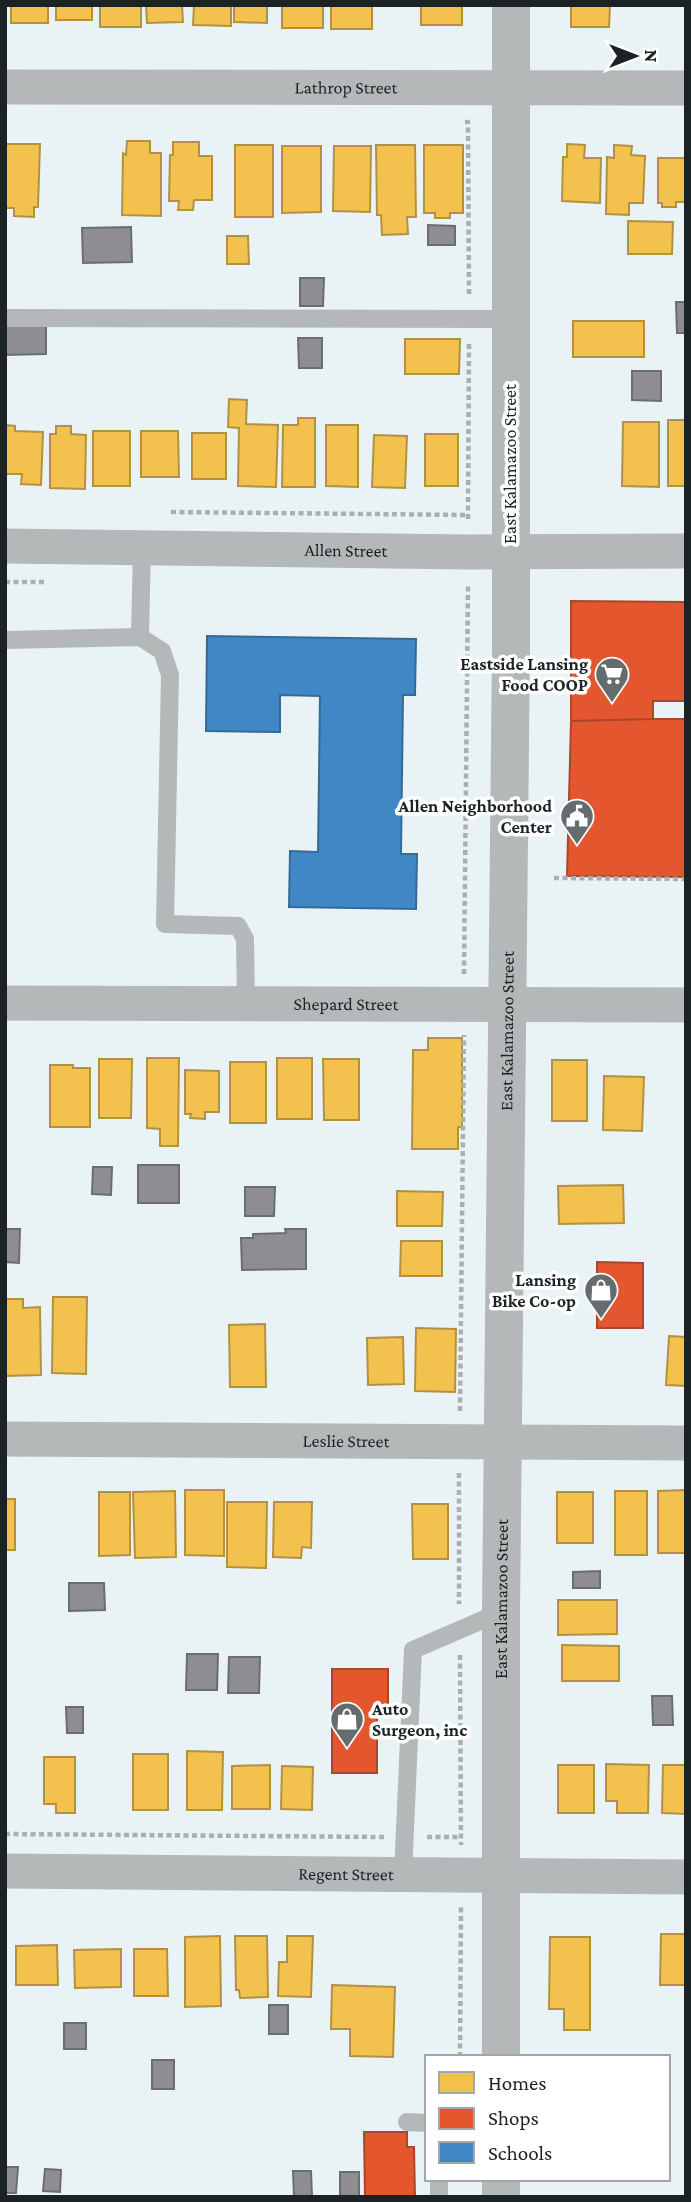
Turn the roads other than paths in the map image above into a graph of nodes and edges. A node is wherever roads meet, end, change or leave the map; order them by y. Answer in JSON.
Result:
{"nodes":[{"id":1,"x":511,"y":5,"type":"edge"},
{"id":2,"x":5,"y":87,"type":"edge"},
{"id":3,"x":512,"y":87,"type":"junction"},
{"id":4,"x":686,"y":88,"type":"edge"},
{"id":5,"x":5,"y":318,"type":"edge"},
{"id":6,"x":510,"y":319,"type":"junction"},
{"id":7,"x":5,"y":547,"type":"edge"},
{"id":8,"x":142,"y":547,"type":"junction"},
{"id":9,"x":686,"y":551,"type":"edge"},
{"id":10,"x":510,"y":552,"type":"junction"},
{"id":11,"x":141,"y":637,"type":"junction"},
{"id":12,"x":5,"y":640,"type":"edge"},
{"id":13,"x":5,"y":1003,"type":"edge"},
{"id":14,"x":246,"y":1004,"type":"junction"},
{"id":15,"x":506,"y":1005,"type":"junction"},
{"id":16,"x":686,"y":1005,"type":"edge"},
{"id":17,"x":5,"y":1439,"type":"edge"},
{"id":18,"x":503,"y":1442,"type":"junction"},
{"id":19,"x":686,"y":1443,"type":"edge"},
{"id":20,"x":501,"y":1612,"type":"junction"},
{"id":21,"x":5,"y":1871,"type":"edge"},
{"id":22,"x":403,"y":1874,"type":"junction"},
{"id":23,"x":501,"y":1875,"type":"junction"},
{"id":24,"x":686,"y":1877,"type":"edge"},
{"id":25,"x":501,"y":2055,"type":"edge"},
{"id":26,"x":407,"y":2122,"type":"dead end"},
{"id":27,"x":425,"y":2123,"type":"edge"}],
"edges":[{"from":1,"to":3,"type":"street","name":"East Kalamazoo Street"},
{"from":2,"to":3,"type":"street","name":"Lathrop Street"},
{"from":3,"to":4,"type":"street","name":"Lathrop Street"},
{"from":3,"to":6,"type":"street","name":"East Kalamazoo Street"},
{"from":5,"to":6,"type":"lane"},
{"from":6,"to":10,"type":"street","name":"East Kalamazoo Street"},
{"from":7,"to":8,"type":"street","name":"Allen Street"},
{"from":8,"to":10,"type":"street","name":"Allen Street"},
{"from":8,"to":11,"type":"lane"},
{"from":9,"to":10,"type":"street","name":"Allen Street"},
{"from":10,"to":15,"type":"street","name":"East Kalamazoo Street"},
{"from":11,"to":12,"type":"lane"},
{"from":11,"to":14,"type":"lane"},
{"from":13,"to":14,"type":"street","name":"Shepard Street"},
{"from":14,"to":15,"type":"street","name":"Shepard Street"},
{"from":15,"to":16,"type":"street","name":"Shepard Street"},
{"from":15,"to":18,"type":"street","name":"East Kalamazoo Street"},
{"from":17,"to":18,"type":"street","name":"Leslie Street"},
{"from":18,"to":19,"type":"street","name":"Leslie Street"},
{"from":18,"to":20,"type":"street","name":"East Kalamazoo Street"},
{"from":20,"to":22,"type":"lane"},
{"from":20,"to":23,"type":"street","name":"East Kalamazoo Street"},
{"from":21,"to":22,"type":"street","name":"Regent Street"},
{"from":22,"to":23,"type":"street","name":"Regent Street"},
{"from":23,"to":24,"type":"street","name":"Regent Street"},
{"from":23,"to":25,"type":"street","name":"East Kalamazoo Street"},
{"from":26,"to":27,"type":"lane"}]}
